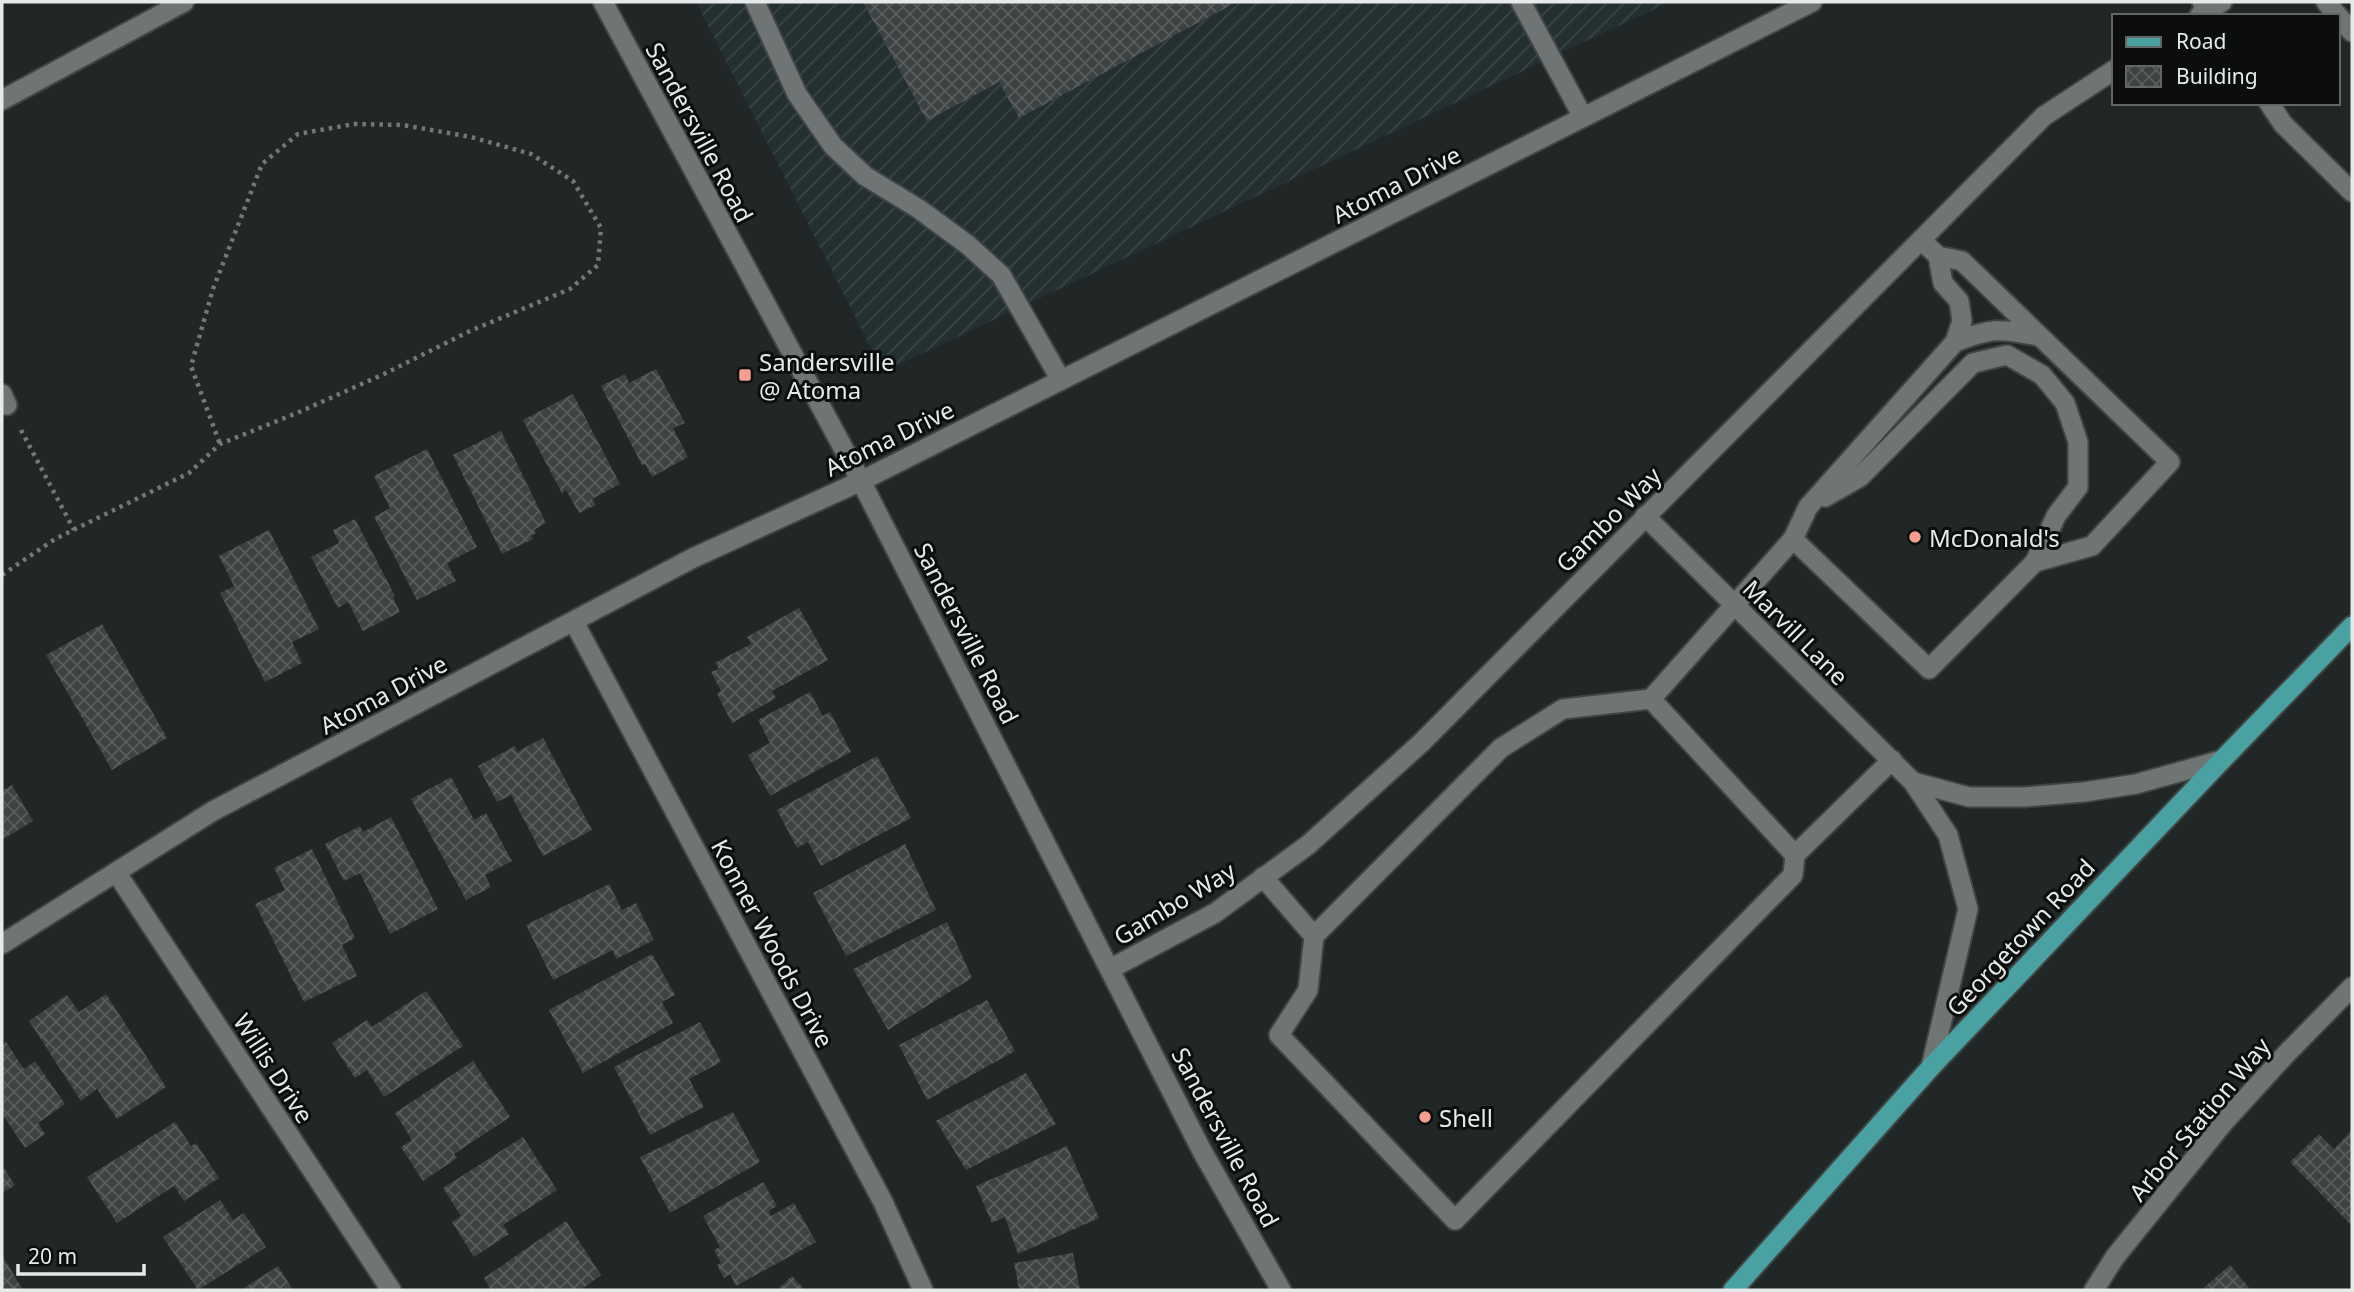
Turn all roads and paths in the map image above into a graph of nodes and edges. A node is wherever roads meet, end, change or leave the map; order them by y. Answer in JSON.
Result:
{"nodes":[{"id":1,"x":184,"y":2,"type":"edge"},
{"id":2,"x":603,"y":2,"type":"edge"},
{"id":3,"x":755,"y":2,"type":"edge"},
{"id":4,"x":1521,"y":2,"type":"edge"},
{"id":5,"x":1812,"y":2,"type":"edge"},
{"id":6,"x":1787,"y":7,"type":"edge"},
{"id":7,"x":2340,"y":18,"type":"edge"},
{"id":8,"x":2352,"y":32,"type":"edge"},
{"id":9,"x":2112,"y":71,"type":"edge"},
{"id":10,"x":2,"y":100,"type":"edge"},
{"id":11,"x":2270,"y":105,"type":"edge"},
{"id":12,"x":1583,"y":117,"type":"junction"},
{"id":13,"x":2352,"y":192,"type":"edge"},
{"id":14,"x":1921,"y":240,"type":"junction"},
{"id":15,"x":1938,"y":256,"type":"junction"},
{"id":16,"x":2039,"y":336,"type":"junction"},
{"id":17,"x":1955,"y":342,"type":"junction"},
{"id":18,"x":1061,"y":380,"type":"junction"},
{"id":19,"x":5,"y":399,"type":"edge"},
{"id":20,"x":220,"y":444,"type":"junction"},
{"id":21,"x":861,"y":481,"type":"junction"},
{"id":22,"x":1808,"y":507,"type":"junction"},
{"id":23,"x":1645,"y":516,"type":"junction"},
{"id":24,"x":74,"y":530,"type":"junction"},
{"id":25,"x":1793,"y":539,"type":"junction"},
{"id":26,"x":2035,"y":562,"type":"junction"},
{"id":27,"x":2,"y":575,"type":"edge"},
{"id":28,"x":1735,"y":606,"type":"junction"},
{"id":29,"x":574,"y":622,"type":"junction"},
{"id":30,"x":2352,"y":626,"type":"edge"},
{"id":31,"x":1651,"y":699,"type":"junction"},
{"id":32,"x":1892,"y":760,"type":"junction"},
{"id":33,"x":2222,"y":760,"type":"junction"},
{"id":34,"x":1913,"y":782,"type":"junction"},
{"id":35,"x":1795,"y":855,"type":"junction"},
{"id":36,"x":116,"y":872,"type":"junction"},
{"id":37,"x":1263,"y":877,"type":"junction"},
{"id":38,"x":1314,"y":936,"type":"junction"},
{"id":39,"x":2,"y":944,"type":"edge"},
{"id":40,"x":1110,"y":970,"type":"junction"},
{"id":41,"x":2352,"y":987,"type":"edge"},
{"id":42,"x":1931,"y":1067,"type":"junction"},
{"id":43,"x":391,"y":1290,"type":"edge"},
{"id":44,"x":923,"y":1290,"type":"edge"},
{"id":45,"x":1281,"y":1290,"type":"edge"},
{"id":46,"x":1733,"y":1290,"type":"edge"},
{"id":47,"x":2094,"y":1290,"type":"edge"}],
"edges":[{"from":1,"to":10,"type":"street"},
{"from":2,"to":21,"type":"street","name":"Sandersville Road"},
{"from":3,"to":18,"type":"street"},
{"from":4,"to":12,"type":"street"},
{"from":5,"to":6,"type":"street","name":"Atoma Drive"},
{"from":6,"to":12,"type":"street","name":"Atoma Drive"},
{"from":7,"to":8,"type":"street"},
{"from":9,"to":14,"type":"street","name":"Gambo Way"},
{"from":11,"to":13,"type":"street"},
{"from":12,"to":18,"type":"street","name":"Atoma Drive"},
{"from":14,"to":15,"type":"street"},
{"from":14,"to":23,"type":"street","name":"Gambo Way"},
{"from":15,"to":16,"type":"street"},
{"from":15,"to":17,"type":"street"},
{"from":16,"to":17,"type":"street"},
{"from":16,"to":26,"type":"street"},
{"from":17,"to":22,"type":"street"},
{"from":18,"to":21,"type":"street","name":"Atoma Drive"},
{"from":19,"to":24,"type":"path"},
{"from":20,"to":20,"type":"path"},
{"from":20,"to":24,"type":"path"},
{"from":21,"to":29,"type":"street","name":"Atoma Drive"},
{"from":21,"to":40,"type":"street","name":"Sandersville Road"},
{"from":22,"to":25,"type":"street"},
{"from":22,"to":26,"type":"street"},
{"from":23,"to":28,"type":"street","name":"Marvill Lane"},
{"from":23,"to":37,"type":"street","name":"Gambo Way"},
{"from":24,"to":27,"type":"path"},
{"from":25,"to":26,"type":"street"},
{"from":25,"to":28,"type":"street"},
{"from":28,"to":31,"type":"street"},
{"from":28,"to":32,"type":"street","name":"Marvill Lane"},
{"from":29,"to":36,"type":"street","name":"Atoma Drive"},
{"from":29,"to":44,"type":"street","name":"Konner Woods Drive"},
{"from":30,"to":33,"type":"main road","name":"Georgetown Road"},
{"from":31,"to":35,"type":"street"},
{"from":31,"to":38,"type":"street"},
{"from":32,"to":34,"type":"street","name":"Marvill Lane"},
{"from":32,"to":35,"type":"street"},
{"from":33,"to":34,"type":"street"},
{"from":33,"to":42,"type":"main road","name":"Georgetown Road"},
{"from":34,"to":42,"type":"street","name":"Marvill Lane"},
{"from":35,"to":38,"type":"street"},
{"from":36,"to":39,"type":"street","name":"Atoma Drive"},
{"from":36,"to":43,"type":"street","name":"Willis Drive"},
{"from":37,"to":38,"type":"street"},
{"from":37,"to":40,"type":"street","name":"Gambo Way"},
{"from":40,"to":45,"type":"street","name":"Sandersville Road"},
{"from":41,"to":47,"type":"street","name":"Arbor Station Way"},
{"from":42,"to":46,"type":"main road","name":"Georgetown Road"}]}
